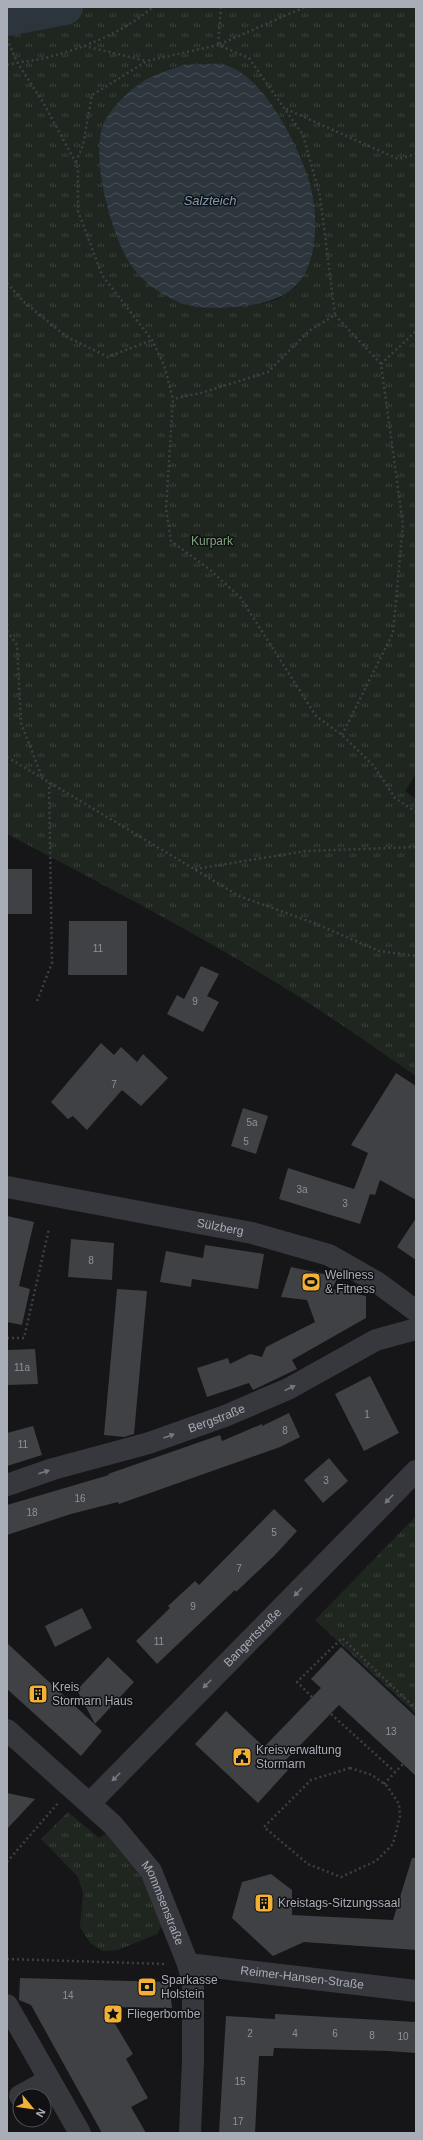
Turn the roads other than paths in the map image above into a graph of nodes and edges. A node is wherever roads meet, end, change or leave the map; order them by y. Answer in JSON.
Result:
{"nodes":[{"id":1,"x":7,"y":1187,"type":"edge"},
{"id":2,"x":416,"y":1311,"type":"edge"},
{"id":3,"x":416,"y":1329,"type":"edge"},
{"id":4,"x":416,"y":1471,"type":"edge"},
{"id":5,"x":7,"y":1485,"type":"edge"},
{"id":6,"x":7,"y":1730,"type":"edge"},
{"id":7,"x":90,"y":1803,"type":"junction"},
{"id":8,"x":188,"y":1964,"type":"junction"},
{"id":9,"x":416,"y":1991,"type":"edge"},
{"id":10,"x":7,"y":2005,"type":"edge"},
{"id":11,"x":49,"y":2080,"type":"junction"},
{"id":12,"x":34,"y":2088,"type":"edge"},
{"id":13,"x":80,"y":2133,"type":"edge"},
{"id":14,"x":190,"y":2133,"type":"edge"}],
"edges":[{"from":1,"to":2,"type":"street","name":"Sülzberg"},
{"from":5,"to":3,"type":"street","name":"Bergstraße","one_way":true},
{"from":4,"to":7,"type":"street","name":"Bangertstraße","one_way":true},
{"from":6,"to":7,"type":"street","name":"Mommsenstraße"},
{"from":7,"to":8,"type":"street","name":"Mommsenstraße"},
{"from":8,"to":9,"type":"street","name":"Reimer-Hansen-Straße"},
{"from":8,"to":14,"type":"street","name":"Mommsenstraße"},
{"from":10,"to":11,"type":"street"},
{"from":11,"to":12,"type":"street"},
{"from":11,"to":13,"type":"street"}]}
